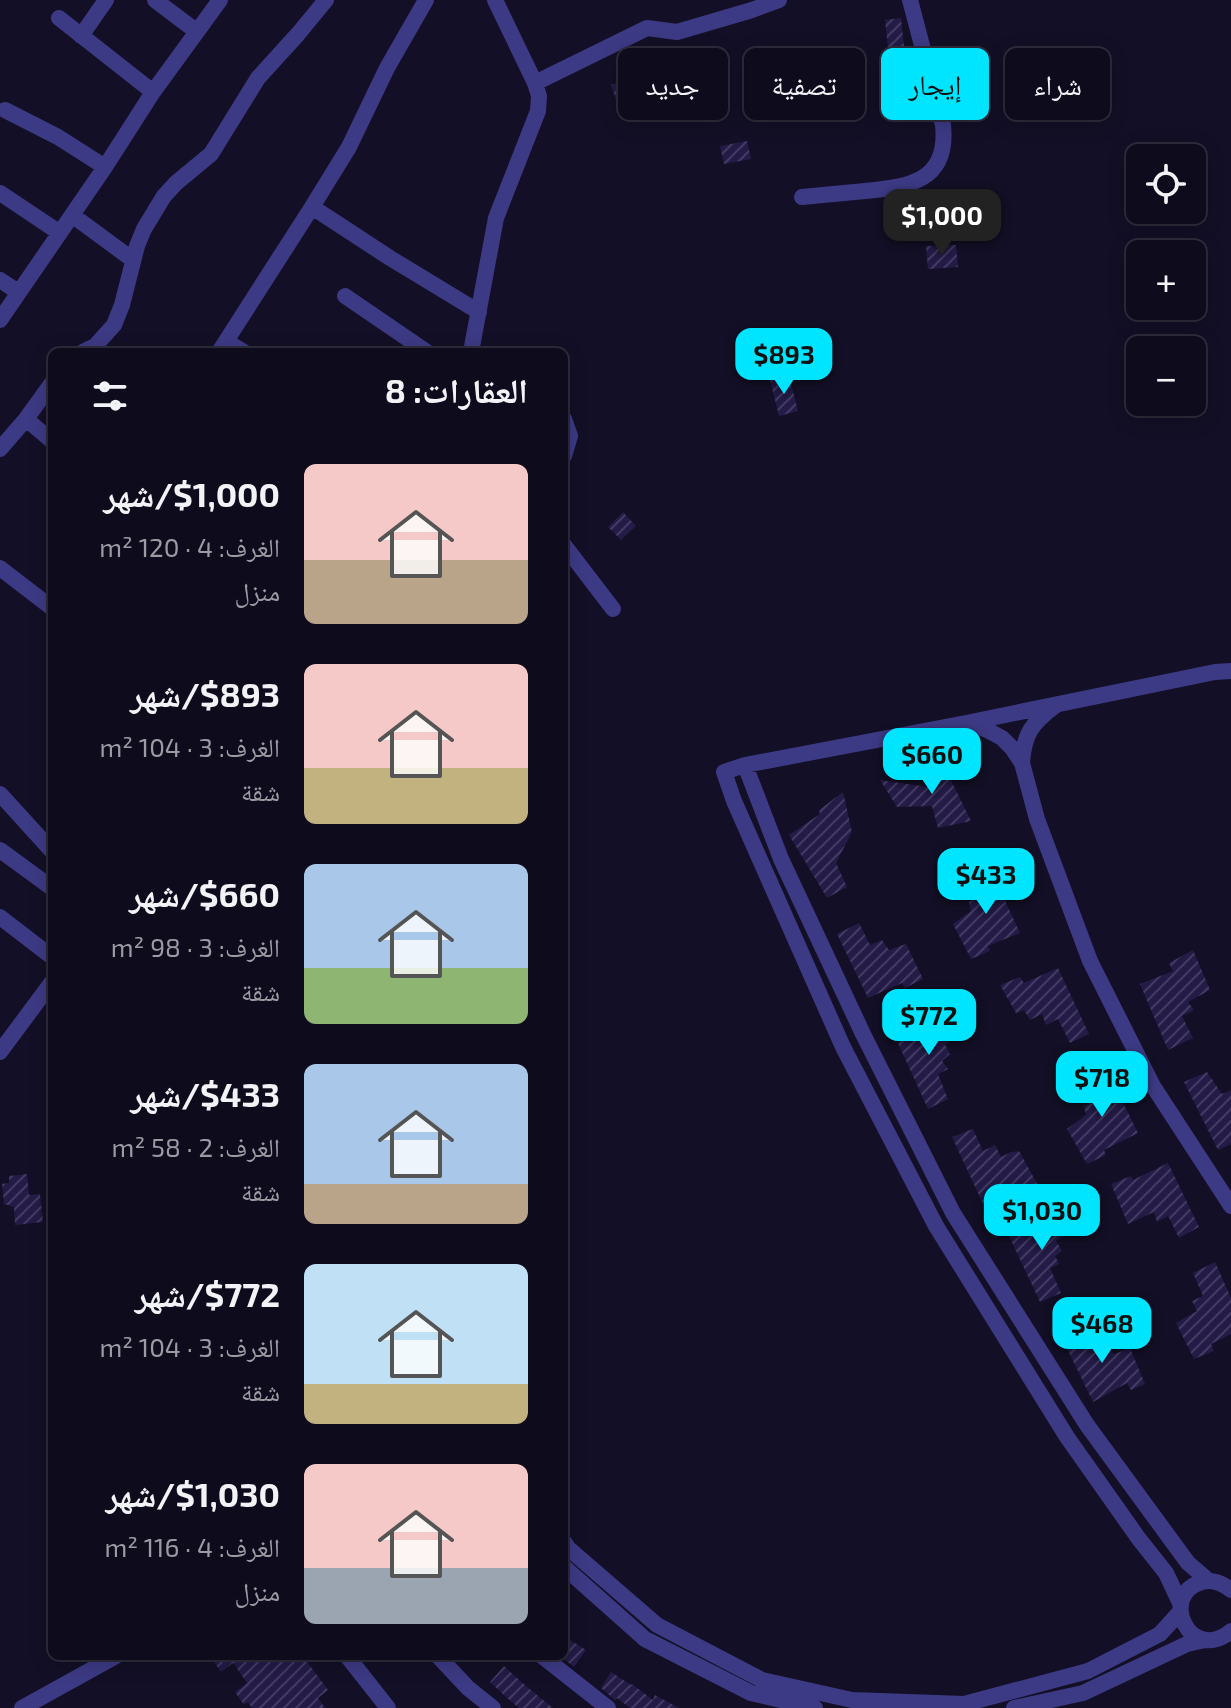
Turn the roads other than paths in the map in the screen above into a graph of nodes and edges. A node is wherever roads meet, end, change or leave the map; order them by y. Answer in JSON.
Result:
{"nodes":[{"id":1,"x":106,"y":0,"type":"edge"},
{"id":2,"x":155,"y":0,"type":"edge"},
{"id":3,"x":220,"y":0,"type":"edge"},
{"id":4,"x":326,"y":0,"type":"edge"},
{"id":5,"x":426,"y":0,"type":"edge"},
{"id":6,"x":495,"y":0,"type":"edge"},
{"id":7,"x":779,"y":0,"type":"edge"},
{"id":8,"x":910,"y":0,"type":"edge"},
{"id":9,"x":751,"y":5,"type":"edge"},
{"id":10,"x":59,"y":18,"type":"dead end"},
{"id":11,"x":196,"y":31,"type":"junction"},
{"id":12,"x":81,"y":36,"type":"junction"},
{"id":13,"x":535,"y":83,"type":"junction"},
{"id":14,"x":153,"y":92,"type":"junction"},
{"id":15,"x":5,"y":110,"type":"dead end"},
{"id":16,"x":105,"y":167,"type":"junction"},
{"id":17,"x":0,"y":193,"type":"edge"},
{"id":18,"x":802,"y":197,"type":"dead end"},
{"id":19,"x":312,"y":207,"type":"junction"},
{"id":20,"x":72,"y":215,"type":"junction"},
{"id":21,"x":60,"y":233,"type":"junction"},
{"id":22,"x":133,"y":260,"type":"junction"},
{"id":23,"x":0,"y":280,"type":"edge"},
{"id":24,"x":18,"y":292,"type":"junction"},
{"id":25,"x":345,"y":296,"type":"dead end"},
{"id":26,"x":479,"y":312,"type":"junction"},
{"id":27,"x":0,"y":320,"type":"edge"},
{"id":28,"x":222,"y":346,"type":"edge"},
{"id":29,"x":91,"y":348,"type":"edge"},
{"id":30,"x":421,"y":348,"type":"edge"},
{"id":31,"x":473,"y":348,"type":"edge"},
{"id":32,"x":48,"y":389,"type":"edge"},
{"id":33,"x":26,"y":419,"type":"junction"},
{"id":34,"x":48,"y":438,"type":"edge"},
{"id":35,"x":0,"y":449,"type":"edge"},
{"id":36,"x":568,"y":550,"type":"edge"},
{"id":37,"x":0,"y":568,"type":"edge"},
{"id":38,"x":48,"y":605,"type":"edge"},
{"id":39,"x":613,"y":609,"type":"dead end"},
{"id":40,"x":1231,"y":671,"type":"edge"},
{"id":41,"x":1061,"y":702,"type":"junction"},
{"id":42,"x":966,"y":723,"type":"junction"},
{"id":43,"x":1022,"y":763,"type":"junction"},
{"id":44,"x":745,"y":765,"type":"junction"},
{"id":45,"x":0,"y":794,"type":"edge"},
{"id":46,"x":48,"y":847,"type":"edge"},
{"id":47,"x":0,"y":850,"type":"edge"},
{"id":48,"x":48,"y":885,"type":"edge"},
{"id":49,"x":0,"y":917,"type":"edge"},
{"id":50,"x":48,"y":954,"type":"edge"},
{"id":51,"x":48,"y":987,"type":"edge"},
{"id":52,"x":0,"y":1052,"type":"edge"},
{"id":53,"x":1231,"y":1206,"type":"edge"},
{"id":54,"x":568,"y":1548,"type":"edge"},
{"id":55,"x":568,"y":1571,"type":"edge"},
{"id":56,"x":1218,"y":1579,"type":"edge"},
{"id":57,"x":1231,"y":1590,"type":"edge"},
{"id":58,"x":1181,"y":1609,"type":"junction"},
{"id":59,"x":1231,"y":1631,"type":"edge"},
{"id":60,"x":1208,"y":1640,"type":"junction"},
{"id":61,"x":1231,"y":1653,"type":"edge"},
{"id":62,"x":109,"y":1660,"type":"edge"},
{"id":63,"x":350,"y":1660,"type":"edge"},
{"id":64,"x":442,"y":1660,"type":"edge"},
{"id":65,"x":547,"y":1660,"type":"edge"},
{"id":66,"x":811,"y":1707,"type":"edge"},
{"id":67,"x":22,"y":1708,"type":"edge"},
{"id":68,"x":388,"y":1708,"type":"edge"},
{"id":69,"x":493,"y":1708,"type":"edge"},
{"id":70,"x":608,"y":1708,"type":"edge"},
{"id":71,"x":1014,"y":1708,"type":"edge"}],
"edges":[{"from":1,"to":12,"type":"street"},
{"from":2,"to":11,"type":"street"},
{"from":3,"to":11,"type":"street"},
{"from":4,"to":22,"type":"street"},
{"from":5,"to":19,"type":"street"},
{"from":6,"to":13,"type":"street"},
{"from":7,"to":9,"type":"street"},
{"from":8,"to":18,"type":"street"},
{"from":9,"to":13,"type":"street"},
{"from":10,"to":12,"type":"street"},
{"from":11,"to":14,"type":"street"},
{"from":12,"to":14,"type":"street"},
{"from":13,"to":26,"type":"street"},
{"from":14,"to":16,"type":"street"},
{"from":15,"to":16,"type":"street"},
{"from":16,"to":20,"type":"street"},
{"from":17,"to":21,"type":"street"},
{"from":19,"to":26,"type":"street"},
{"from":19,"to":28,"type":"street"},
{"from":20,"to":21,"type":"street"},
{"from":20,"to":22,"type":"street"},
{"from":21,"to":24,"type":"street"},
{"from":22,"to":29,"type":"street"},
{"from":23,"to":24,"type":"street"},
{"from":24,"to":27,"type":"street"},
{"from":25,"to":30,"type":"street"},
{"from":26,"to":31,"type":"street"},
{"from":32,"to":33,"type":"street"},
{"from":33,"to":34,"type":"street"},
{"from":33,"to":35,"type":"street"},
{"from":36,"to":39,"type":"street"},
{"from":37,"to":38,"type":"street"},
{"from":40,"to":41,"type":"street"},
{"from":41,"to":42,"type":"street"},
{"from":41,"to":43,"type":"street"},
{"from":42,"to":43,"type":"street"},
{"from":42,"to":44,"type":"street"},
{"from":43,"to":53,"type":"street"},
{"from":44,"to":56,"type":"street"},
{"from":44,"to":58,"type":"street"},
{"from":45,"to":46,"type":"street"},
{"from":47,"to":48,"type":"street"},
{"from":49,"to":50,"type":"street"},
{"from":51,"to":52,"type":"street"},
{"from":54,"to":58,"type":"street"},
{"from":55,"to":66,"type":"street"},
{"from":56,"to":57,"type":"street"},
{"from":56,"to":58,"type":"street"},
{"from":58,"to":60,"type":"street"},
{"from":59,"to":60,"type":"street"},
{"from":60,"to":61,"type":"street"},
{"from":60,"to":71,"type":"street"},
{"from":62,"to":67,"type":"street"},
{"from":63,"to":68,"type":"street"},
{"from":64,"to":69,"type":"street"},
{"from":65,"to":70,"type":"street"}]}
